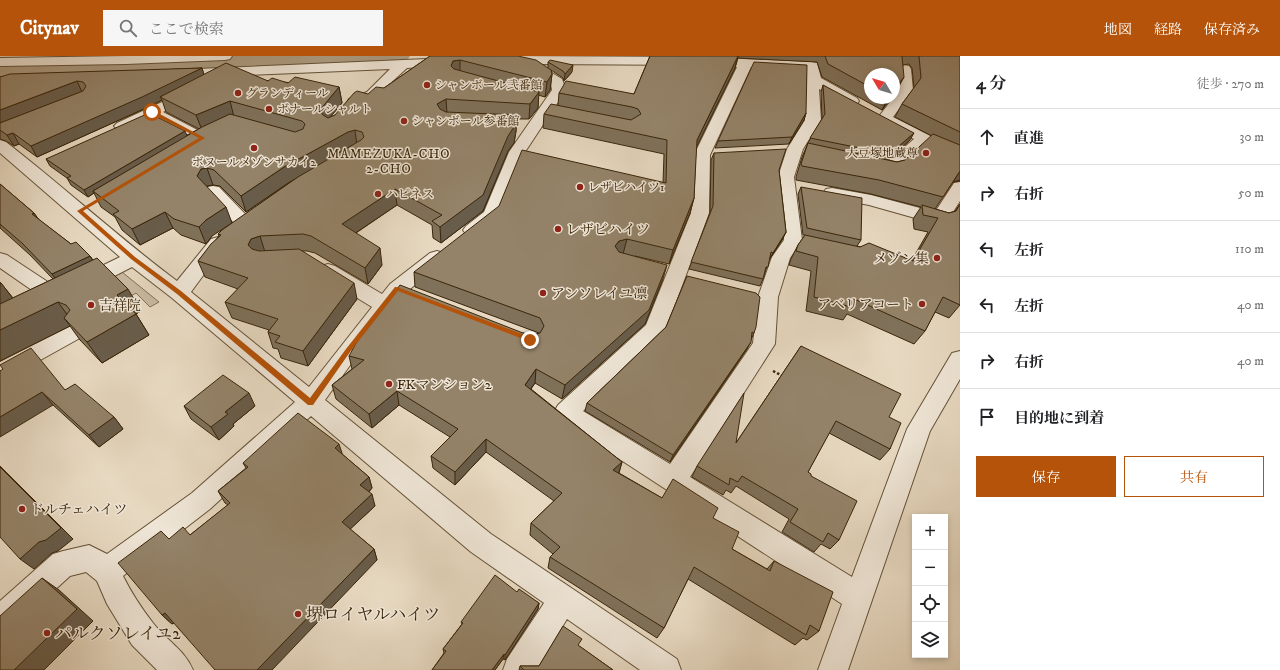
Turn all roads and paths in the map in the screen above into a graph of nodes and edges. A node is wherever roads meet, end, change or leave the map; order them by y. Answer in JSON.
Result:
{"nodes":[{"id":1,"x":225,"y":56,"type":"edge"},
{"id":2,"x":131,"y":58,"type":"edge"},
{"id":3,"x":518,"y":58,"type":"edge"},
{"id":4,"x":490,"y":60,"type":"edge"},
{"id":5,"x":346,"y":61,"type":"edge"},
{"id":6,"x":466,"y":61,"type":"edge"},
{"id":7,"x":0,"y":62,"type":"edge"},
{"id":8,"x":404,"y":63,"type":"junction"},
{"id":9,"x":746,"y":63,"type":"junction"},
{"id":10,"x":904,"y":69,"type":"edge"},
{"id":11,"x":233,"y":72,"type":"junction"},
{"id":12,"x":163,"y":74,"type":"edge"},
{"id":13,"x":814,"y":80,"type":"junction"},
{"id":14,"x":345,"y":110,"type":"edge"},
{"id":15,"x":152,"y":112,"type":"junction"},
{"id":16,"x":884,"y":118,"type":"junction"},
{"id":17,"x":109,"y":132,"type":"edge"},
{"id":18,"x":923,"y":139,"type":"junction"},
{"id":19,"x":0,"y":145,"type":"edge"},
{"id":20,"x":958,"y":152,"type":"edge"},
{"id":21,"x":175,"y":155,"type":"edge"},
{"id":22,"x":861,"y":163,"type":"edge"},
{"id":23,"x":960,"y":187,"type":"edge"},
{"id":24,"x":802,"y":188,"type":"junction"},
{"id":25,"x":213,"y":191,"type":"edge"},
{"id":26,"x":133,"y":258,"type":"junction"},
{"id":27,"x":0,"y":259,"type":"edge"},
{"id":28,"x":314,"y":262,"type":"edge"},
{"id":29,"x":397,"y":289,"type":"junction"},
{"id":30,"x":179,"y":293,"type":"junction"},
{"id":31,"x":56,"y":297,"type":"junction"},
{"id":32,"x":419,"y":297,"type":"edge"},
{"id":33,"x":384,"y":305,"type":"junction"},
{"id":34,"x":35,"y":307,"type":"edge"},
{"id":35,"x":73,"y":333,"type":"edge"},
{"id":36,"x":960,"y":359,"type":"edge"},
{"id":37,"x":753,"y":361,"type":"junction"},
{"id":38,"x":0,"y":372,"type":"edge"},
{"id":39,"x":788,"y":379,"type":"edge"},
{"id":40,"x":310,"y":403,"type":"junction"},
{"id":41,"x":674,"y":479,"type":"junction"},
{"id":42,"x":107,"y":571,"type":"junction"},
{"id":43,"x":858,"y":597,"type":"junction"},
{"id":44,"x":563,"y":599,"type":"junction"},
{"id":45,"x":0,"y":621,"type":"edge"},
{"id":46,"x":178,"y":670,"type":"edge"},
{"id":47,"x":518,"y":670,"type":"edge"},
{"id":48,"x":666,"y":670,"type":"edge"},
{"id":49,"x":833,"y":670,"type":"edge"}],
"edges":[{"from":1,"to":2,"type":"street"},
{"from":2,"to":7,"type":"street"},
{"from":3,"to":4,"type":"street"},
{"from":3,"to":9,"type":"street"},
{"from":3,"to":29,"type":"street"},
{"from":5,"to":8,"type":"street"},
{"from":5,"to":11,"type":"street"},
{"from":6,"to":8,"type":"street"},
{"from":8,"to":14,"type":"street"},
{"from":9,"to":13,"type":"street"},
{"from":9,"to":41,"type":"street"},
{"from":10,"to":16,"type":"street"},
{"from":11,"to":12,"type":"street"},
{"from":11,"to":15,"type":"street"},
{"from":13,"to":16,"type":"street"},
{"from":13,"to":24,"type":"street"},
{"from":15,"to":17,"type":"street"},
{"from":15,"to":21,"type":"street"},
{"from":16,"to":18,"type":"street"},
{"from":18,"to":20,"type":"street"},
{"from":18,"to":22,"type":"street"},
{"from":19,"to":26,"type":"street"},
{"from":23,"to":24,"type":"street"},
{"from":24,"to":37,"type":"street"},
{"from":25,"to":30,"type":"street"},
{"from":26,"to":30,"type":"street"},
{"from":26,"to":31,"type":"street"},
{"from":27,"to":31,"type":"street"},
{"from":28,"to":33,"type":"street"},
{"from":29,"to":32,"type":"street"},
{"from":29,"to":33,"type":"street"},
{"from":30,"to":40,"type":"street"},
{"from":31,"to":34,"type":"street"},
{"from":33,"to":40,"type":"street"},
{"from":35,"to":38,"type":"street"},
{"from":36,"to":43,"type":"street"},
{"from":37,"to":39,"type":"path"},
{"from":37,"to":41,"type":"street"},
{"from":40,"to":42,"type":"street"},
{"from":40,"to":44,"type":"street"},
{"from":41,"to":43,"type":"street"},
{"from":42,"to":45,"type":"street"},
{"from":42,"to":46,"type":"street"},
{"from":43,"to":49,"type":"street"},
{"from":44,"to":47,"type":"street"},
{"from":44,"to":48,"type":"street"}]}
